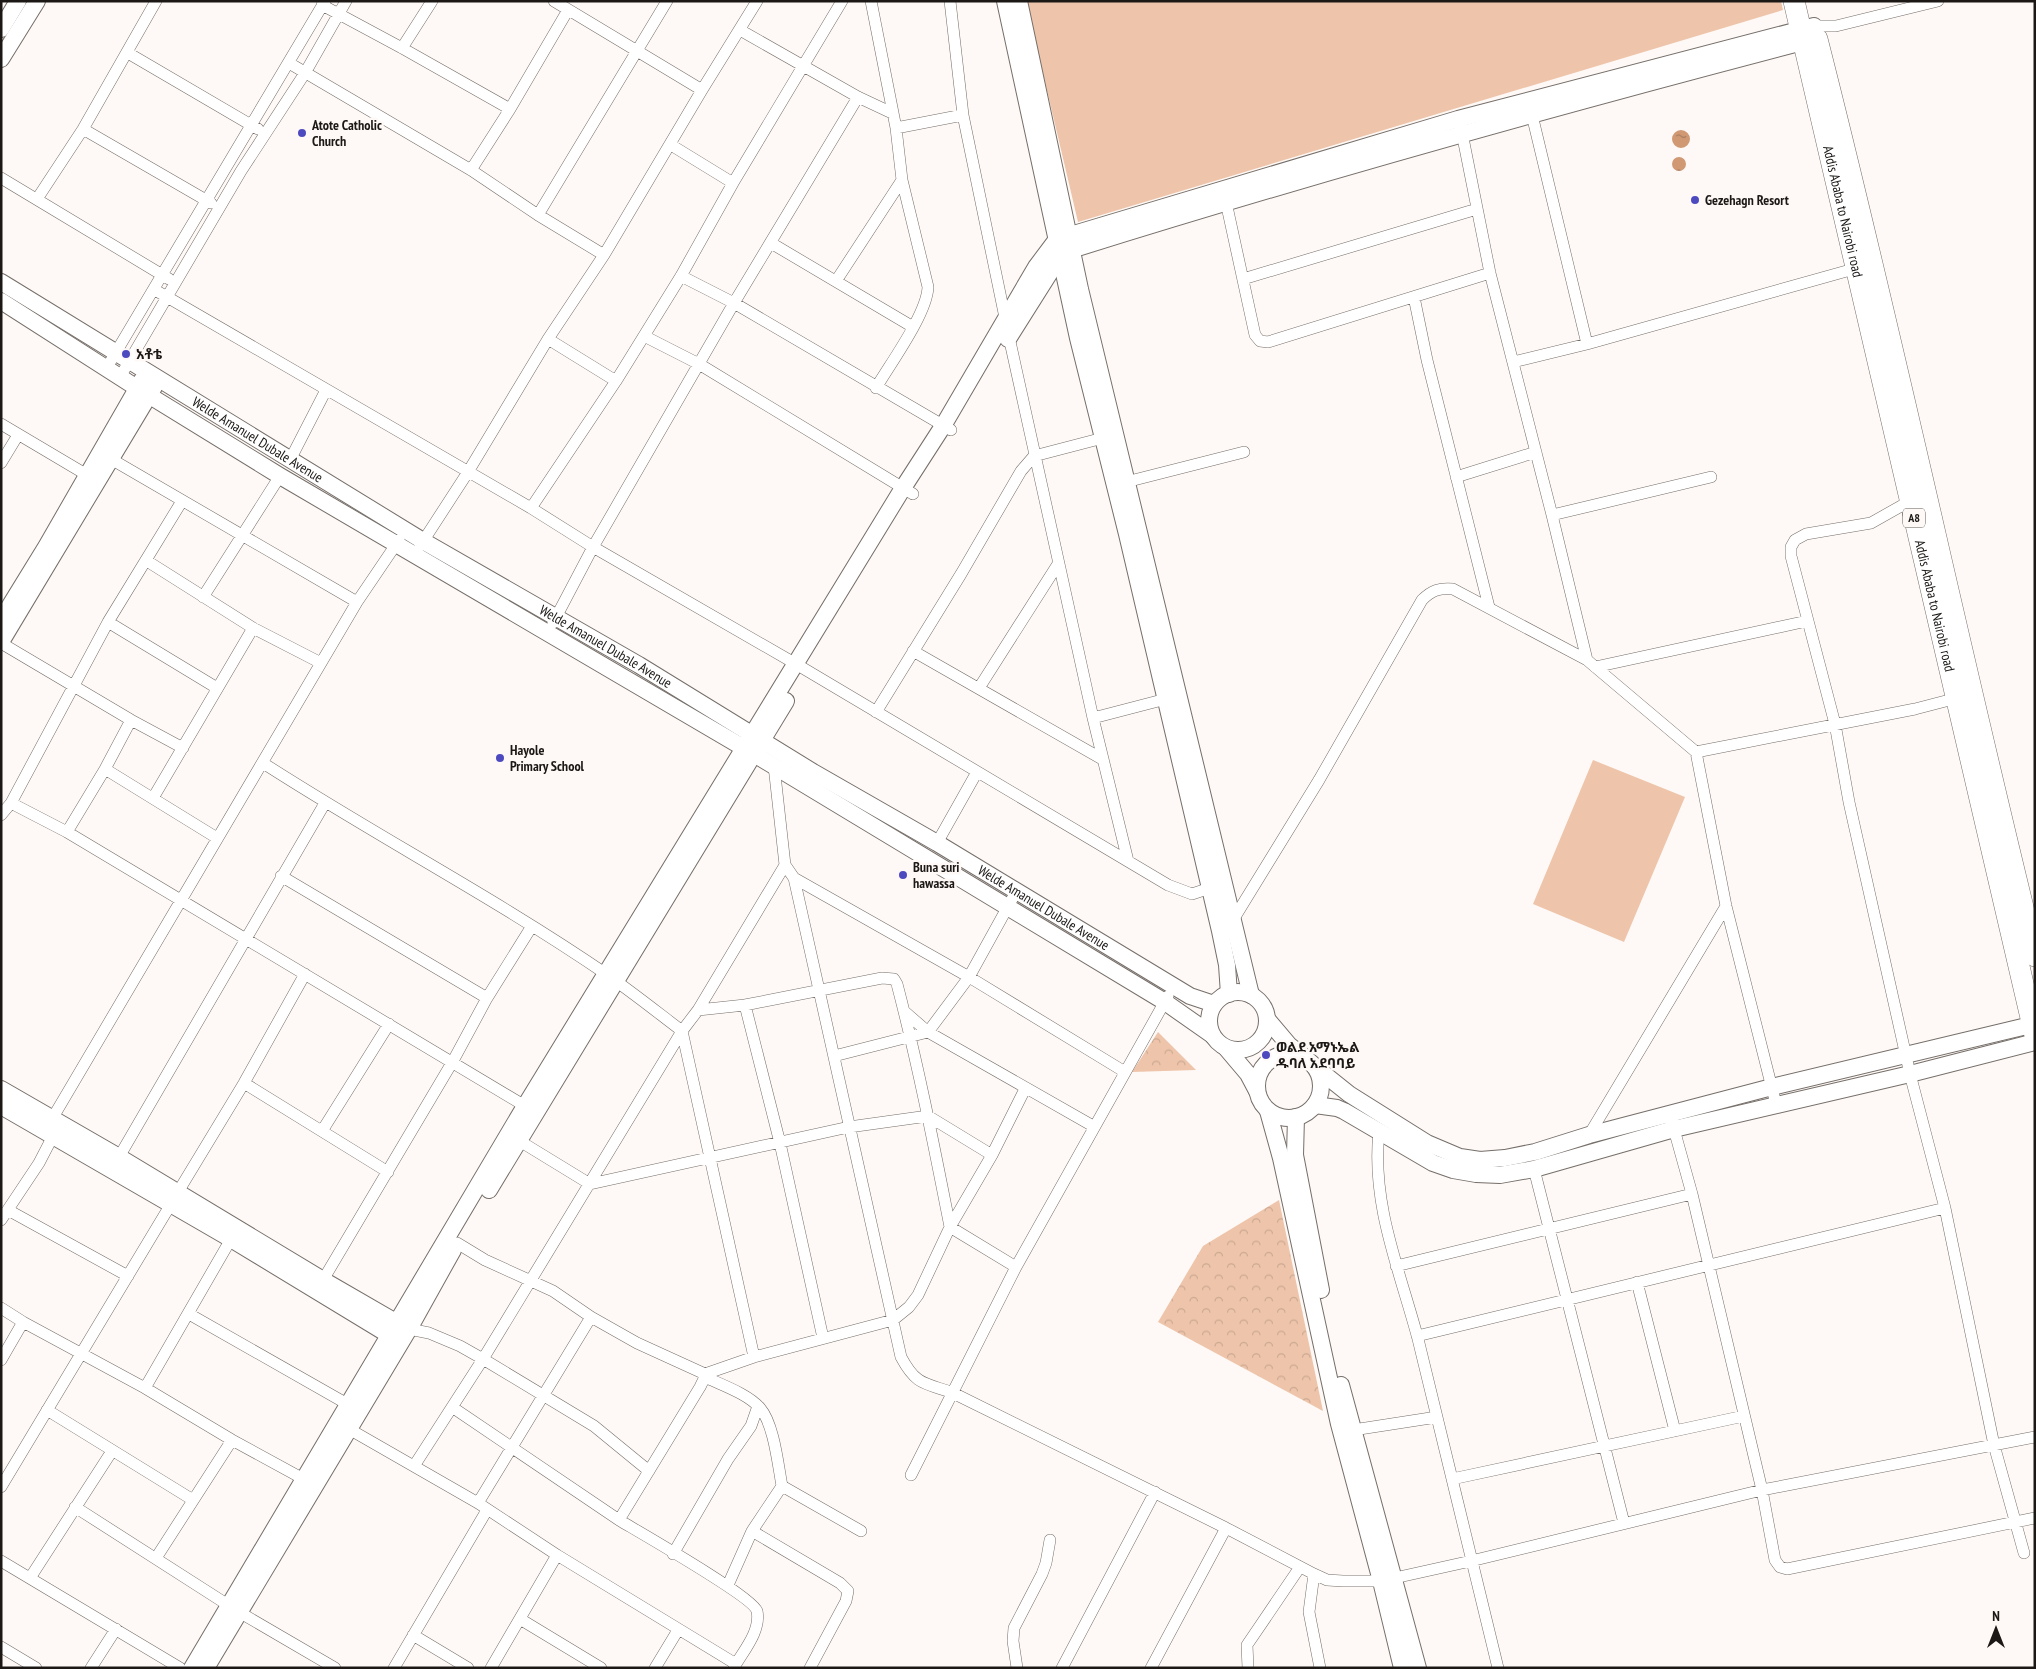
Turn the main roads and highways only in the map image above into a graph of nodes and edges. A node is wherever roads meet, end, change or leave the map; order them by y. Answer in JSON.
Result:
{"nodes":[{"id":1,"x":18,"y":1,"type":"edge"},
{"id":2,"x":37,"y":1,"type":"edge"},
{"id":3,"x":1005,"y":1,"type":"edge"},
{"id":4,"x":1019,"y":1,"type":"edge"},
{"id":5,"x":1794,"y":1,"type":"edge"},
{"id":6,"x":1808,"y":1,"type":"edge"},
{"id":7,"x":1,"y":28,"type":"edge"},
{"id":8,"x":1808,"y":34,"type":"junction"},
{"id":9,"x":1,"y":59,"type":"edge"},
{"id":10,"x":1460,"y":127,"type":"junction"},
{"id":11,"x":1064,"y":245,"type":"junction"},
{"id":12,"x":1864,"y":266,"type":"junction"},
{"id":13,"x":1,"y":282,"type":"edge"},
{"id":14,"x":1,"y":301,"type":"edge"},
{"id":15,"x":153,"y":376,"type":"junction"},
{"id":16,"x":143,"y":392,"type":"junction"},
{"id":17,"x":3,"y":612,"type":"edge"},
{"id":18,"x":1,"y":643,"type":"edge"},
{"id":19,"x":1964,"y":696,"type":"junction"},
{"id":20,"x":753,"y":744,"type":"junction"},
{"id":21,"x":873,"y":807,"type":"junction"},
{"id":22,"x":864,"y":821,"type":"junction"},
{"id":23,"x":2035,"y":956,"type":"edge"},
{"id":24,"x":1229,"y":994,"type":"junction"},
{"id":25,"x":1252,"y":996,"type":"junction"},
{"id":26,"x":1214,"y":1004,"type":"junction"},
{"id":27,"x":1267,"y":1019,"type":"junction"},
{"id":28,"x":2034,"y":1031,"type":"edge"},
{"id":29,"x":1212,"y":1035,"type":"junction"},
{"id":30,"x":1226,"y":1048,"type":"junction"},
{"id":31,"x":1310,"y":1062,"type":"junction"},
{"id":32,"x":1,"y":1089,"type":"edge"},
{"id":33,"x":1257,"y":1090,"type":"junction"},
{"id":34,"x":1315,"y":1105,"type":"junction"},
{"id":35,"x":1,"y":1106,"type":"edge"},
{"id":36,"x":531,"y":1109,"type":"junction"},
{"id":37,"x":1268,"y":1111,"type":"junction"},
{"id":38,"x":1296,"y":1118,"type":"junction"},
{"id":39,"x":1672,"y":1122,"type":"junction"},
{"id":40,"x":1524,"y":1165,"type":"junction"},
{"id":41,"x":174,"y":1198,"type":"junction"},
{"id":42,"x":399,"y":1332,"type":"junction"},
{"id":43,"x":1346,"y":1427,"type":"junction"},
{"id":44,"x":310,"y":1483,"type":"junction"},
{"id":45,"x":1388,"y":1579,"type":"junction"},
{"id":46,"x":234,"y":1609,"type":"junction"},
{"id":47,"x":192,"y":1668,"type":"edge"},
{"id":48,"x":206,"y":1668,"type":"edge"},
{"id":49,"x":1402,"y":1668,"type":"edge"},
{"id":50,"x":1418,"y":1668,"type":"edge"}],
"edges":[{"from":1,"to":7,"type":"main road"},
{"from":2,"to":9,"type":"main road"},
{"from":3,"to":11,"type":"main road"},
{"from":4,"to":11,"type":"main road"},
{"from":5,"to":8,"type":"highway","name":"Addis Ababa to Nairobi road","number":"A8"},
{"from":6,"to":8,"type":"highway","name":"Addis Ababa to Nairobi road","number":"A8"},
{"from":8,"to":10,"type":"main road"},
{"from":8,"to":10,"type":"main road"},
{"from":8,"to":12,"type":"highway","name":"Addis Ababa to Nairobi road","number":"A8"},
{"from":10,"to":11,"type":"main road"},
{"from":10,"to":11,"type":"main road"},
{"from":11,"to":20,"type":"main road"},
{"from":11,"to":24,"type":"main road"},
{"from":11,"to":25,"type":"main road"},
{"from":12,"to":19,"type":"highway","name":"Addis Ababa to Nairobi road","number":"A8"},
{"from":12,"to":19,"type":"highway","name":"Addis Ababa to Nairobi road","number":"A8"},
{"from":13,"to":15,"type":"main road","name":"Welde Amanuel Dubale Avenue"},
{"from":14,"to":16,"type":"main road"},
{"from":15,"to":16,"type":"main road"},
{"from":15,"to":20,"type":"main road","name":"Welde Amanuel Dubale Avenue"},
{"from":16,"to":17,"type":"main road"},
{"from":16,"to":18,"type":"main road"},
{"from":16,"to":20,"type":"main road"},
{"from":19,"to":23,"type":"highway","name":"Addis Ababa to Nairobi road","number":"A8"},
{"from":19,"to":28,"type":"highway","name":"Addis Ababa to Nairobi road","number":"A8"},
{"from":20,"to":21,"type":"main road","name":"Welde Amanuel Dubale Avenue"},
{"from":20,"to":22,"type":"main road"},
{"from":20,"to":36,"type":"main road"},
{"from":21,"to":22,"type":"main road"},
{"from":21,"to":26,"type":"main road","name":"Welde Amanuel Dubale Avenue"},
{"from":22,"to":29,"type":"main road"},
{"from":24,"to":25,"type":"main road"},
{"from":24,"to":26,"type":"main road"},
{"from":25,"to":27,"type":"main road"},
{"from":26,"to":29,"type":"main road"},
{"from":27,"to":30,"type":"main road"},
{"from":27,"to":31,"type":"main road"},
{"from":28,"to":39,"type":"main road"},
{"from":28,"to":39,"type":"main road"},
{"from":29,"to":30,"type":"main road"},
{"from":30,"to":33,"type":"main road"},
{"from":31,"to":33,"type":"main road"},
{"from":31,"to":34,"type":"main road"},
{"from":31,"to":40,"type":"main road"},
{"from":32,"to":41,"type":"main road"},
{"from":33,"to":37,"type":"main road"},
{"from":34,"to":38,"type":"main road"},
{"from":34,"to":40,"type":"main road"},
{"from":35,"to":41,"type":"main road"},
{"from":36,"to":42,"type":"main road"},
{"from":36,"to":42,"type":"main road"},
{"from":37,"to":38,"type":"main road"},
{"from":37,"to":43,"type":"main road"},
{"from":38,"to":43,"type":"main road"},
{"from":39,"to":40,"type":"main road"},
{"from":39,"to":40,"type":"main road"},
{"from":41,"to":42,"type":"main road"},
{"from":41,"to":42,"type":"main road"},
{"from":42,"to":44,"type":"main road"},
{"from":42,"to":44,"type":"main road"},
{"from":43,"to":45,"type":"main road"},
{"from":44,"to":46,"type":"main road"},
{"from":45,"to":49,"type":"main road"},
{"from":45,"to":50,"type":"main road"},
{"from":46,"to":47,"type":"main road"},
{"from":46,"to":48,"type":"main road"}]}
